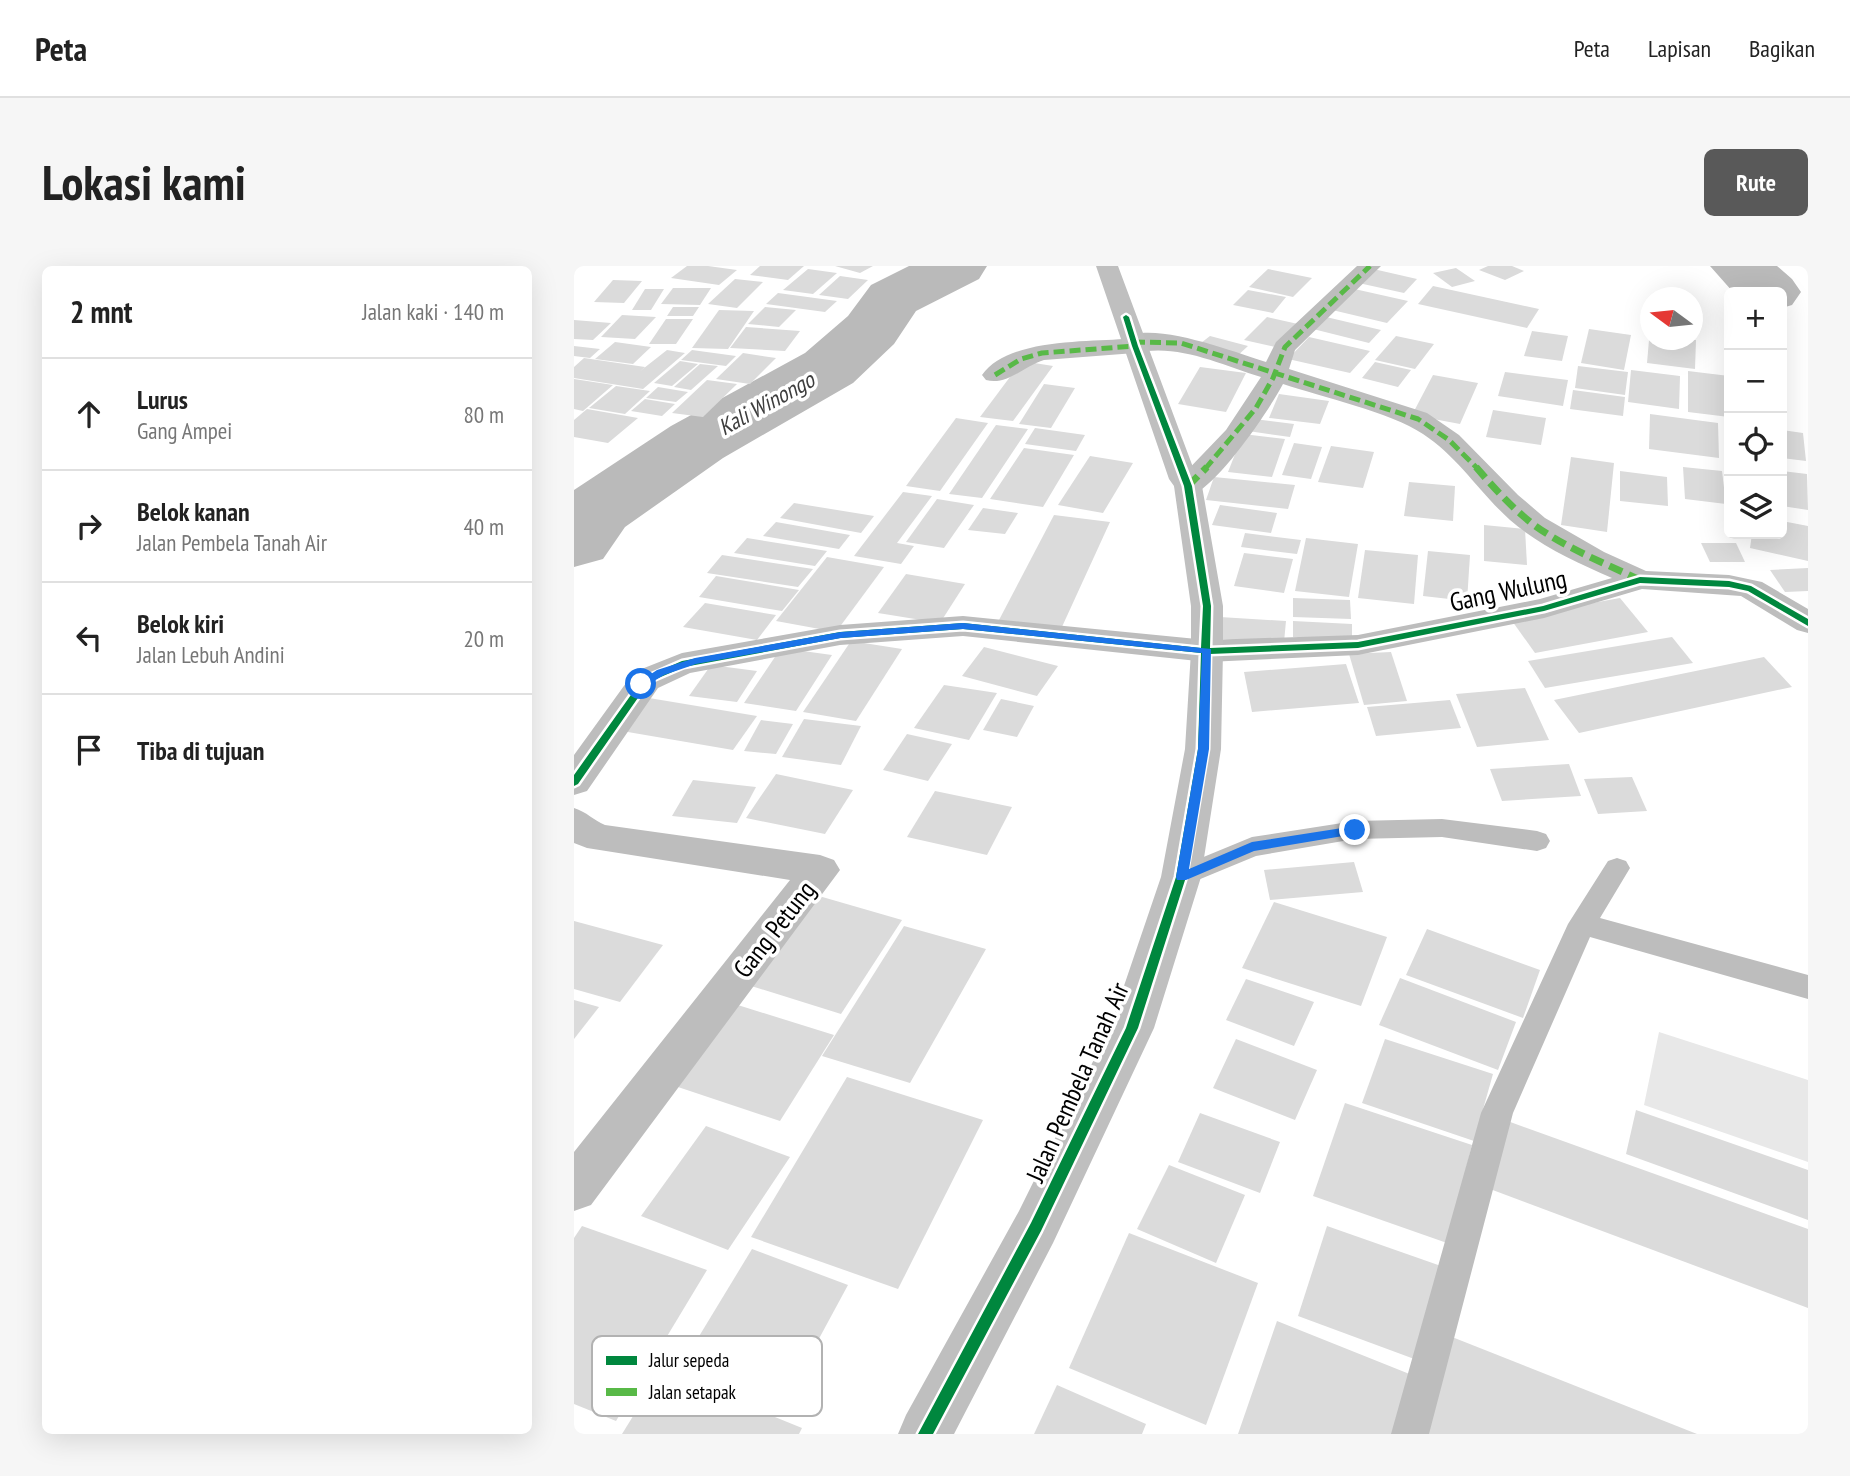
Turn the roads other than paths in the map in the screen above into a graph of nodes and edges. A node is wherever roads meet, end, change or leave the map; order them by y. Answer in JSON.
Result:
{"nodes":[{"id":1,"x":1107,"y":266,"type":"edge"},
{"id":2,"x":1370,"y":266,"type":"edge"},
{"id":3,"x":1131,"y":335,"type":"junction"},
{"id":4,"x":995,"y":375,"type":"dead end"},
{"id":5,"x":1275,"y":375,"type":"junction"},
{"id":6,"x":1188,"y":486,"type":"junction"},
{"id":7,"x":1640,"y":580,"type":"junction"},
{"id":8,"x":1808,"y":623,"type":"edge"},
{"id":9,"x":1207,"y":651,"type":"junction"},
{"id":10,"x":574,"y":782,"type":"edge"},
{"id":11,"x":574,"y":822,"type":"edge"},
{"id":12,"x":1537,"y":841,"type":"dead end"},
{"id":13,"x":1617,"y":868,"type":"dead end"},
{"id":14,"x":1181,"y":877,"type":"junction"},
{"id":15,"x":1582,"y":924,"type":"junction"},
{"id":16,"x":1808,"y":987,"type":"edge"},
{"id":17,"x":574,"y":1189,"type":"edge"},
{"id":18,"x":925,"y":1434,"type":"edge"},
{"id":19,"x":1410,"y":1434,"type":"edge"}],
"edges":[{"from":1,"to":3,"type":"main road","name":"Jalan Pembela Tanah Air"},
{"from":2,"to":5,"type":"street"},
{"from":3,"to":4,"type":"street"},
{"from":3,"to":5,"type":"street"},
{"from":3,"to":6,"type":"main road","name":"Jalan Pembela Tanah Air"},
{"from":5,"to":6,"type":"street"},
{"from":5,"to":7,"type":"street"},
{"from":6,"to":9,"type":"main road","name":"Jalan Pembela Tanah Air"},
{"from":7,"to":8,"type":"street","name":"Gang Wulung"},
{"from":7,"to":9,"type":"street","name":"Gang Wulung"},
{"from":9,"to":10,"type":"street","name":"Gang Wulung"},
{"from":9,"to":14,"type":"main road","name":"Jalan Pembela Tanah Air"},
{"from":11,"to":17,"type":"street","name":"Gang Petung"},
{"from":12,"to":14,"type":"lane"},
{"from":13,"to":15,"type":"lane"},
{"from":14,"to":18,"type":"main road","name":"Jalan Pembela Tanah Air"},
{"from":15,"to":16,"type":"lane"},
{"from":15,"to":19,"type":"lane"}]}
